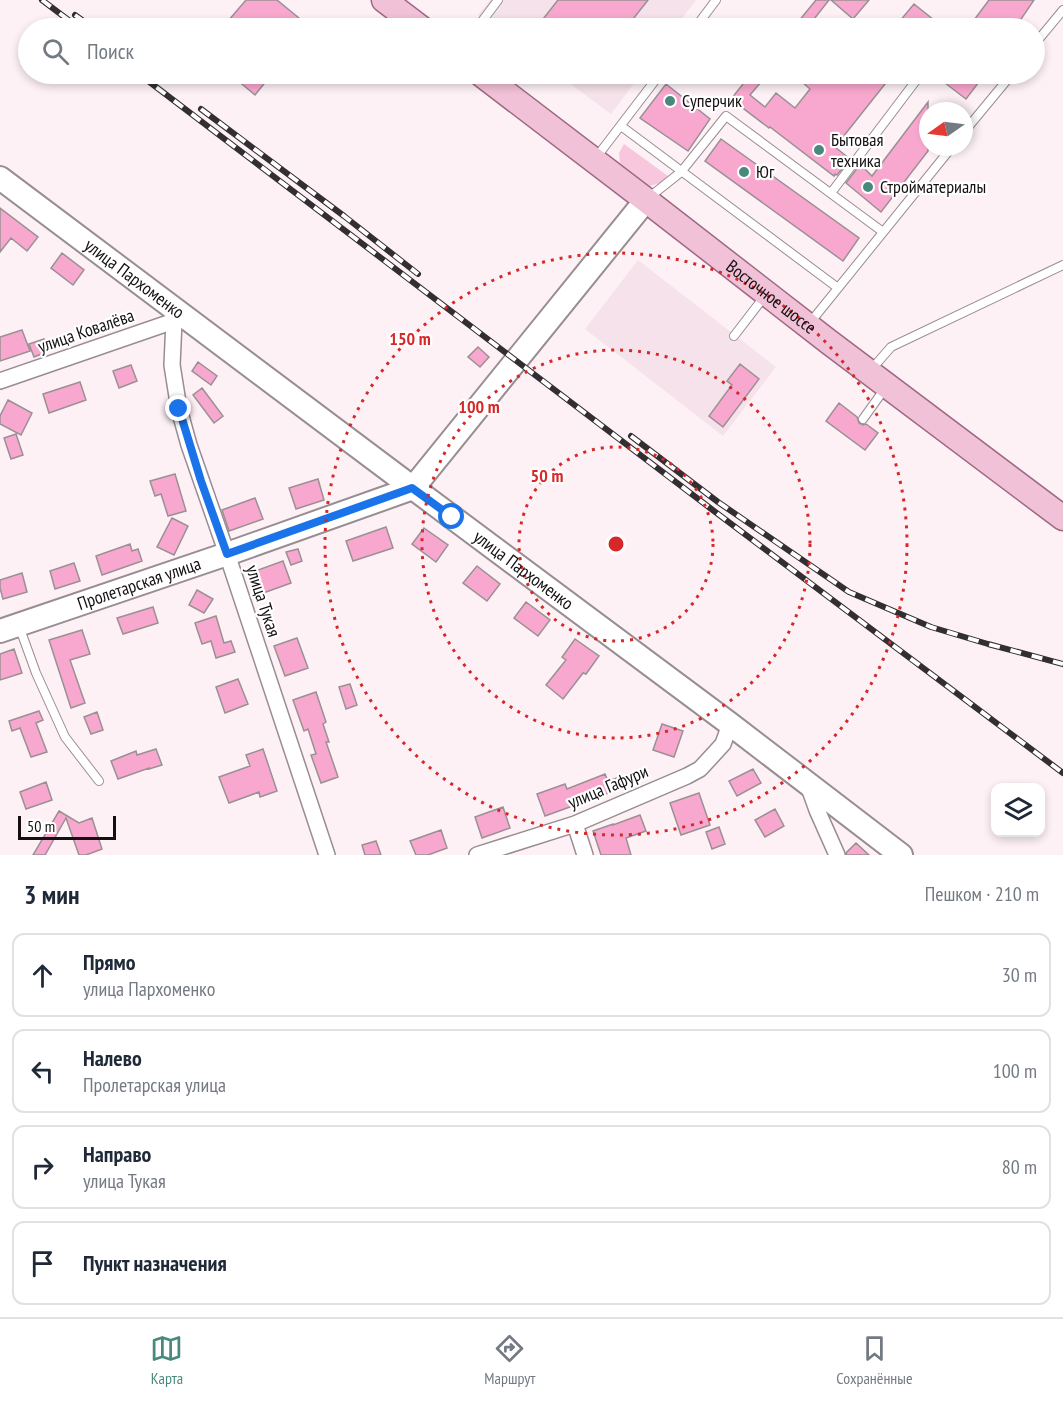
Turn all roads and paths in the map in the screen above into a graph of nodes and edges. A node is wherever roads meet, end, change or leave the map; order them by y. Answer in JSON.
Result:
{"nodes":[{"id":1,"x":384,"y":0,"type":"edge"},
{"id":2,"x":498,"y":0,"type":"edge"},
{"id":3,"x":716,"y":0,"type":"edge"},
{"id":4,"x":1063,"y":10,"type":"edge"},
{"id":5,"x":408,"y":18,"type":"edge"},
{"id":6,"x":484,"y":18,"type":"edge"},
{"id":7,"x":702,"y":18,"type":"edge"},
{"id":8,"x":1045,"y":32,"type":"edge"},
{"id":9,"x":494,"y":84,"type":"edge"},
{"id":10,"x":652,"y":84,"type":"edge"},
{"id":11,"x":913,"y":84,"type":"edge"},
{"id":12,"x":1004,"y":84,"type":"edge"},
{"id":13,"x":973,"y":121,"type":"edge"},
{"id":14,"x":621,"y":126,"type":"junction"},
{"id":15,"x":945,"y":156,"type":"edge"},
{"id":16,"x":594,"y":160,"type":"junction"},
{"id":17,"x":681,"y":172,"type":"junction"},
{"id":18,"x":0,"y":178,"type":"edge"},
{"id":19,"x":831,"y":193,"type":"junction"},
{"id":20,"x":646,"y":200,"type":"junction"},
{"id":21,"x":883,"y":232,"type":"junction"},
{"id":22,"x":1063,"y":265,"type":"edge"},
{"id":23,"x":838,"y":288,"type":"junction"},
{"id":24,"x":766,"y":293,"type":"junction"},
{"id":25,"x":178,"y":317,"type":"junction"},
{"id":26,"x":808,"y":325,"type":"junction"},
{"id":27,"x":734,"y":336,"type":"dead end"},
{"id":28,"x":878,"y":379,"type":"junction"},
{"id":29,"x":0,"y":381,"type":"edge"},
{"id":30,"x":863,"y":419,"type":"dead end"},
{"id":31,"x":412,"y":488,"type":"junction"},
{"id":32,"x":1063,"y":518,"type":"edge"},
{"id":33,"x":227,"y":554,"type":"junction"},
{"id":34,"x":9,"y":628,"type":"edge"},
{"id":35,"x":730,"y":724,"type":"junction"},
{"id":36,"x":99,"y":781,"type":"dead end"},
{"id":37,"x":808,"y":785,"type":"junction"},
{"id":38,"x":575,"y":824,"type":"junction"},
{"id":39,"x":327,"y":855,"type":"edge"},
{"id":40,"x":477,"y":855,"type":"edge"},
{"id":41,"x":585,"y":855,"type":"edge"},
{"id":42,"x":837,"y":855,"type":"edge"},
{"id":43,"x":901,"y":855,"type":"edge"}],
"edges":[{"from":1,"to":5,"type":"main road"},
{"from":2,"to":6,"type":"lane"},
{"from":3,"to":7,"type":"lane"},
{"from":4,"to":8,"type":"lane"},
{"from":9,"to":16,"type":"main road","name":"Восточное шоссе"},
{"from":10,"to":14,"type":"lane"},
{"from":11,"to":19,"type":"lane"},
{"from":12,"to":13,"type":"lane"},
{"from":14,"to":16,"type":"lane"},
{"from":14,"to":17,"type":"lane"},
{"from":15,"to":21,"type":"lane"},
{"from":16,"to":20,"type":"main road","name":"Восточное шоссе"},
{"from":17,"to":19,"type":"lane"},
{"from":17,"to":20,"type":"lane"},
{"from":17,"to":23,"type":"lane"},
{"from":18,"to":25,"type":"main road","name":"улица Пархоменко"},
{"from":19,"to":21,"type":"lane"},
{"from":20,"to":24,"type":"main road","name":"Восточное шоссе"},
{"from":20,"to":31,"type":"main road"},
{"from":21,"to":23,"type":"lane"},
{"from":22,"to":28,"type":"lane"},
{"from":23,"to":26,"type":"lane"},
{"from":24,"to":26,"type":"main road","name":"Восточное шоссе"},
{"from":24,"to":27,"type":"lane"},
{"from":25,"to":29,"type":"street","name":"улица Ковалёва"},
{"from":25,"to":31,"type":"main road","name":"улица Пархоменко"},
{"from":25,"to":33,"type":"street","name":"улица Тукая"},
{"from":26,"to":28,"type":"main road","name":"Восточное шоссе"},
{"from":28,"to":30,"type":"lane"},
{"from":28,"to":32,"type":"main road","name":"Восточное шоссе"},
{"from":31,"to":33,"type":"main road","name":"Пролетарская улица"},
{"from":31,"to":35,"type":"main road","name":"улица Пархоменко"},
{"from":33,"to":34,"type":"main road","name":"Пролетарская улица"},
{"from":33,"to":39,"type":"street","name":"улица Тукая"},
{"from":34,"to":36,"type":"lane"},
{"from":35,"to":37,"type":"main road","name":"улица Пархоменко"},
{"from":35,"to":38,"type":"street","name":"улица Гафури"},
{"from":37,"to":42,"type":"street"},
{"from":37,"to":43,"type":"main road","name":"улица Пархоменко"},
{"from":38,"to":40,"type":"street","name":"улица Гафури"},
{"from":38,"to":41,"type":"street"}]}
